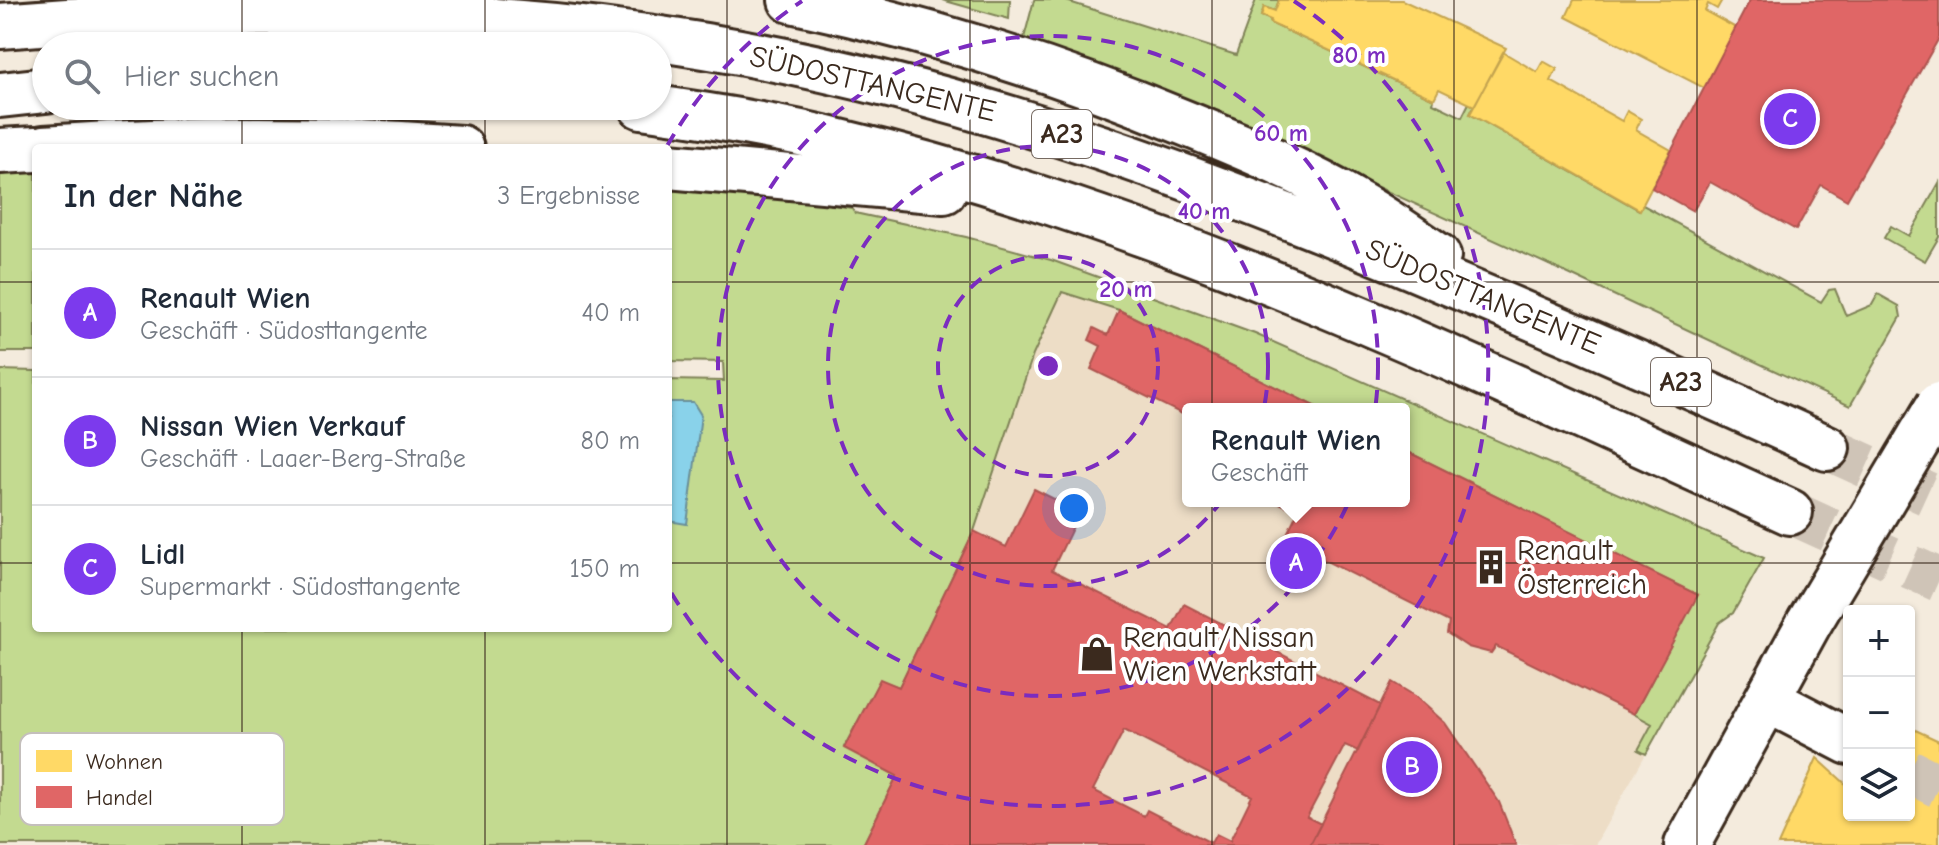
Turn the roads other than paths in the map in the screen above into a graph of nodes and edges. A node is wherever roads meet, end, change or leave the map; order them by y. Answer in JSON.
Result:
{"nodes":[{"id":1,"x":791,"y":0,"type":"edge"},
{"id":2,"x":0,"y":26,"type":"edge"},
{"id":3,"x":609,"y":32,"type":"edge"},
{"id":4,"x":672,"y":41,"type":"edge"},
{"id":5,"x":32,"y":92,"type":"edge"},
{"id":6,"x":0,"y":95,"type":"edge"},
{"id":7,"x":672,"y":111,"type":"edge"},
{"id":8,"x":123,"y":144,"type":"edge"},
{"id":9,"x":378,"y":144,"type":"edge"},
{"id":10,"x":32,"y":149,"type":"edge"},
{"id":11,"x":0,"y":151,"type":"edge"},
{"id":12,"x":672,"y":166,"type":"edge"},
{"id":13,"x":1042,"y":200,"type":"junction"},
{"id":14,"x":1534,"y":318,"type":"junction"},
{"id":15,"x":1939,"y":405,"type":"edge"},
{"id":16,"x":1827,"y":448,"type":"tunnel mouth"},
{"id":17,"x":1790,"y":512,"type":"tunnel mouth"},
{"id":18,"x":1768,"y":700,"type":"junction"},
{"id":19,"x":1843,"y":739,"type":"edge"},
{"id":20,"x":1687,"y":845,"type":"edge"}],
"edges":[{"from":1,"to":14,"type":"main road"},
{"from":2,"to":3,"type":"main road","name":"SÜDOSTTANGENTE","number":"A23"},
{"from":4,"to":14,"type":"main road","name":"SÜDOSTTANGENTE","number":"A23"},
{"from":5,"to":6,"type":"main road"},
{"from":7,"to":13,"type":"main road","number":"A23"},
{"from":8,"to":9,"type":"main road"},
{"from":10,"to":11,"type":"main road"},
{"from":12,"to":13,"type":"main road"},
{"from":13,"to":17,"type":"main road","number":"A23"},
{"from":14,"to":16,"type":"main road","name":"SÜDOSTTANGENTE","number":"A23"},
{"from":15,"to":18,"type":"main road","bridge":true},
{"from":18,"to":19,"type":"main road"},
{"from":18,"to":20,"type":"main road"}]}
